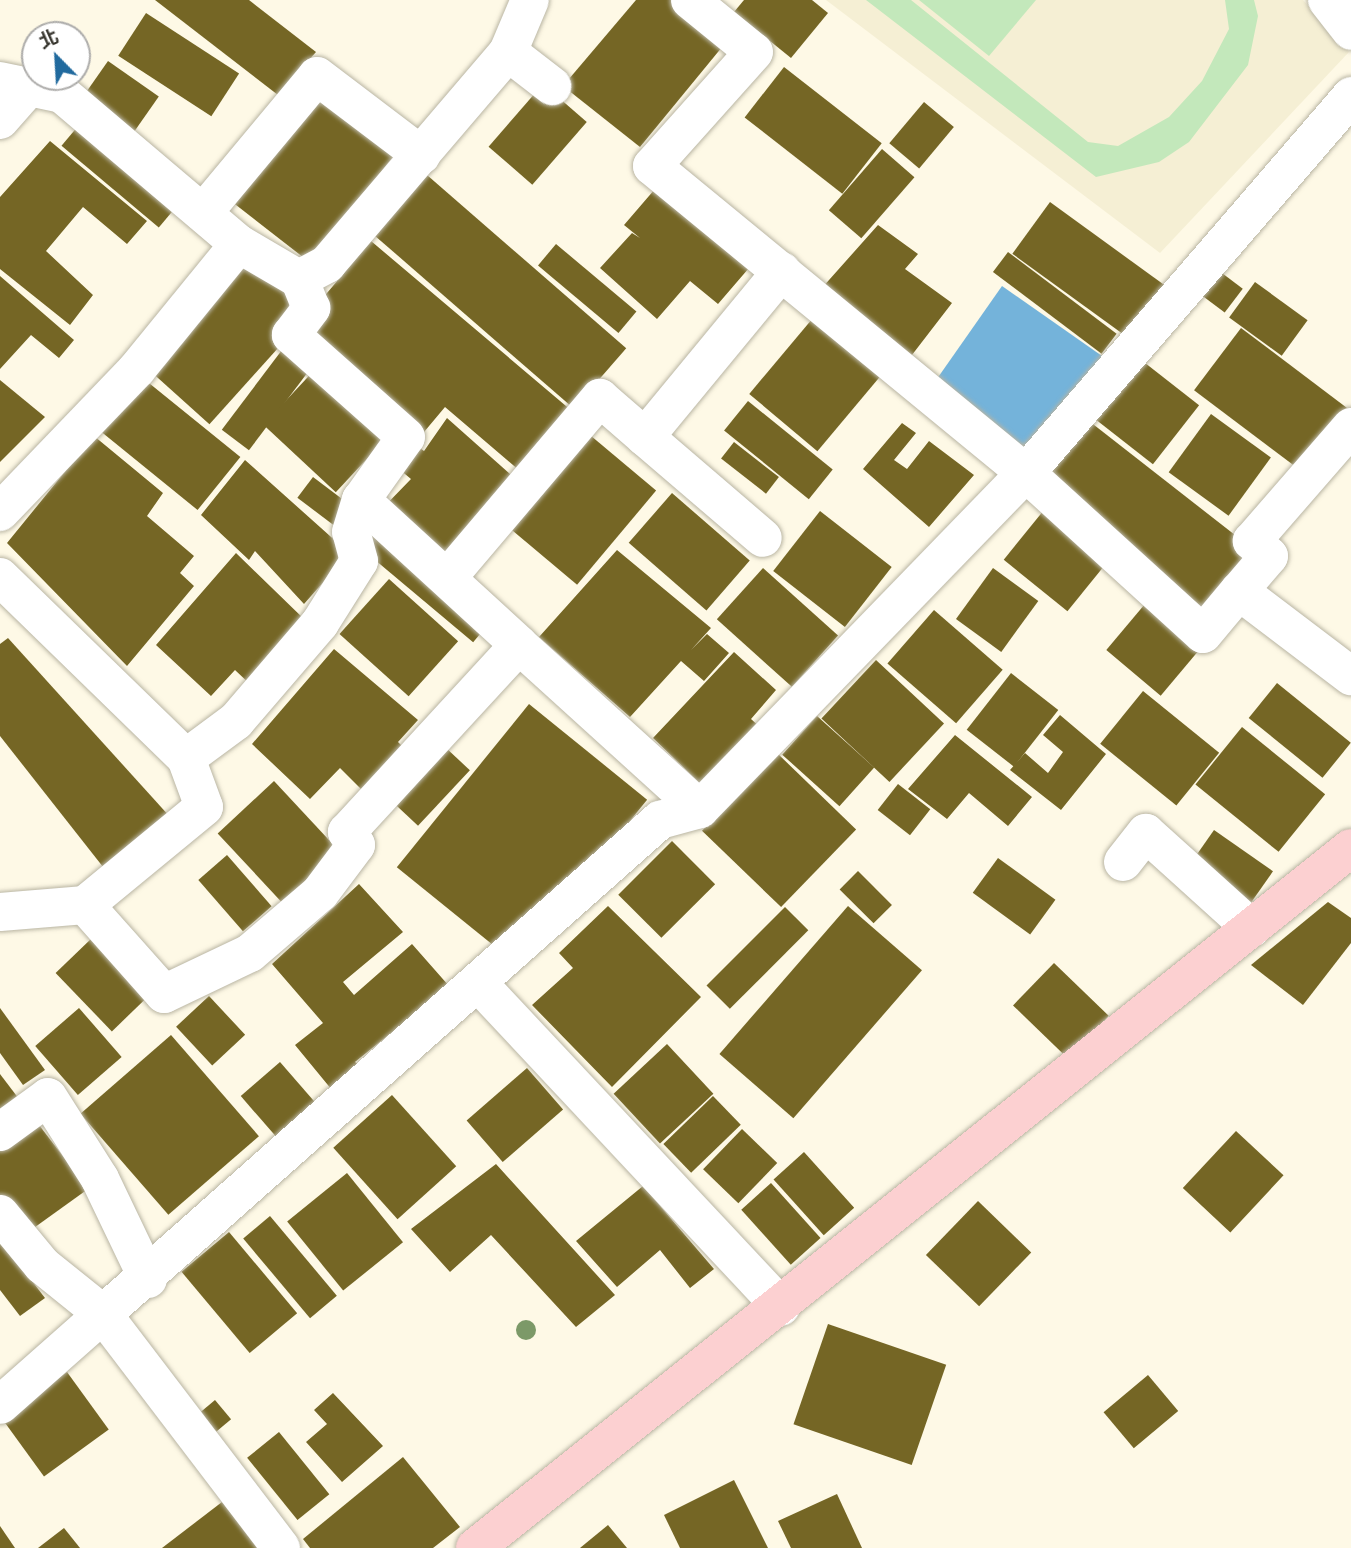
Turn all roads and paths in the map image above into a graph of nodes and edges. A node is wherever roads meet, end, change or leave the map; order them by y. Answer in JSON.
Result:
{"nodes":[{"id":1,"x":530,"y":0,"type":"edge"},
{"id":2,"x":690,"y":0,"type":"edge"},
{"id":3,"x":1326,"y":0,"type":"edge"},
{"id":4,"x":1351,"y":32,"type":"edge"},
{"id":5,"x":508,"y":51,"type":"junction"},
{"id":6,"x":15,"y":84,"type":"edge"},
{"id":7,"x":552,"y":86,"type":"dead end"},
{"id":8,"x":1351,"y":96,"type":"edge"},
{"id":9,"x":0,"y":120,"type":"edge"},
{"id":10,"x":421,"y":155,"type":"junction"},
{"id":11,"x":203,"y":212,"type":"junction"},
{"id":12,"x":239,"y":244,"type":"junction"},
{"id":13,"x":782,"y":271,"type":"junction"},
{"id":14,"x":299,"y":279,"type":"junction"},
{"id":15,"x":1351,"y":426,"type":"edge"},
{"id":16,"x":645,"y":437,"type":"junction"},
{"id":17,"x":1026,"y":473,"type":"junction"},
{"id":18,"x":361,"y":500,"type":"junction"},
{"id":19,"x":0,"y":512,"type":"edge"},
{"id":20,"x":763,"y":538,"type":"dead end"},
{"id":21,"x":0,"y":577,"type":"edge"},
{"id":22,"x":448,"y":577,"type":"junction"},
{"id":23,"x":1239,"y":591,"type":"junction"},
{"id":24,"x":519,"y":645,"type":"junction"},
{"id":25,"x":1351,"y":676,"type":"edge"},
{"id":26,"x":186,"y":758,"type":"junction"},
{"id":27,"x":700,"y":808,"type":"junction"},
{"id":28,"x":1351,"y":848,"type":"edge"},
{"id":29,"x":1123,"y":862,"type":"dead end"},
{"id":30,"x":85,"y":905,"type":"junction"},
{"id":31,"x":0,"y":912,"type":"edge"},
{"id":32,"x":1251,"y":928,"type":"junction"},
{"id":33,"x":480,"y":984,"type":"junction"},
{"id":34,"x":0,"y":1132,"type":"edge"},
{"id":35,"x":0,"y":1214,"type":"edge"},
{"id":36,"x":148,"y":1279,"type":"junction"},
{"id":37,"x":781,"y":1307,"type":"junction"},
{"id":38,"x":103,"y":1314,"type":"junction"},
{"id":39,"x":0,"y":1405,"type":"edge"},
{"id":40,"x":281,"y":1548,"type":"edge"},
{"id":41,"x":475,"y":1548,"type":"edge"}],
"edges":[{"from":1,"to":5,"type":"street"},
{"from":2,"to":13,"type":"street"},
{"from":3,"to":4,"type":"street"},
{"from":5,"to":7,"type":"street"},
{"from":5,"to":10,"type":"street"},
{"from":6,"to":9,"type":"street"},
{"from":6,"to":11,"type":"street"},
{"from":8,"to":17,"type":"street"},
{"from":10,"to":11,"type":"street"},
{"from":10,"to":14,"type":"street"},
{"from":11,"to":12,"type":"street"},
{"from":12,"to":14,"type":"street"},
{"from":12,"to":19,"type":"street"},
{"from":13,"to":16,"type":"street"},
{"from":13,"to":17,"type":"street"},
{"from":14,"to":18,"type":"street"},
{"from":15,"to":23,"type":"street"},
{"from":16,"to":20,"type":"street"},
{"from":16,"to":22,"type":"street"},
{"from":17,"to":23,"type":"street"},
{"from":17,"to":27,"type":"street"},
{"from":18,"to":22,"type":"street"},
{"from":18,"to":26,"type":"street"},
{"from":21,"to":26,"type":"street"},
{"from":22,"to":24,"type":"street"},
{"from":23,"to":25,"type":"street"},
{"from":24,"to":27,"type":"street"},
{"from":24,"to":30,"type":"street"},
{"from":26,"to":30,"type":"street"},
{"from":27,"to":33,"type":"street"},
{"from":28,"to":32,"type":"main road"},
{"from":29,"to":32,"type":"street"},
{"from":30,"to":31,"type":"street"},
{"from":32,"to":37,"type":"main road"},
{"from":33,"to":36,"type":"street"},
{"from":33,"to":37,"type":"street"},
{"from":34,"to":36,"type":"street"},
{"from":35,"to":38,"type":"street"},
{"from":36,"to":38,"type":"street"},
{"from":37,"to":41,"type":"main road"},
{"from":38,"to":39,"type":"street"},
{"from":38,"to":40,"type":"street"}]}
